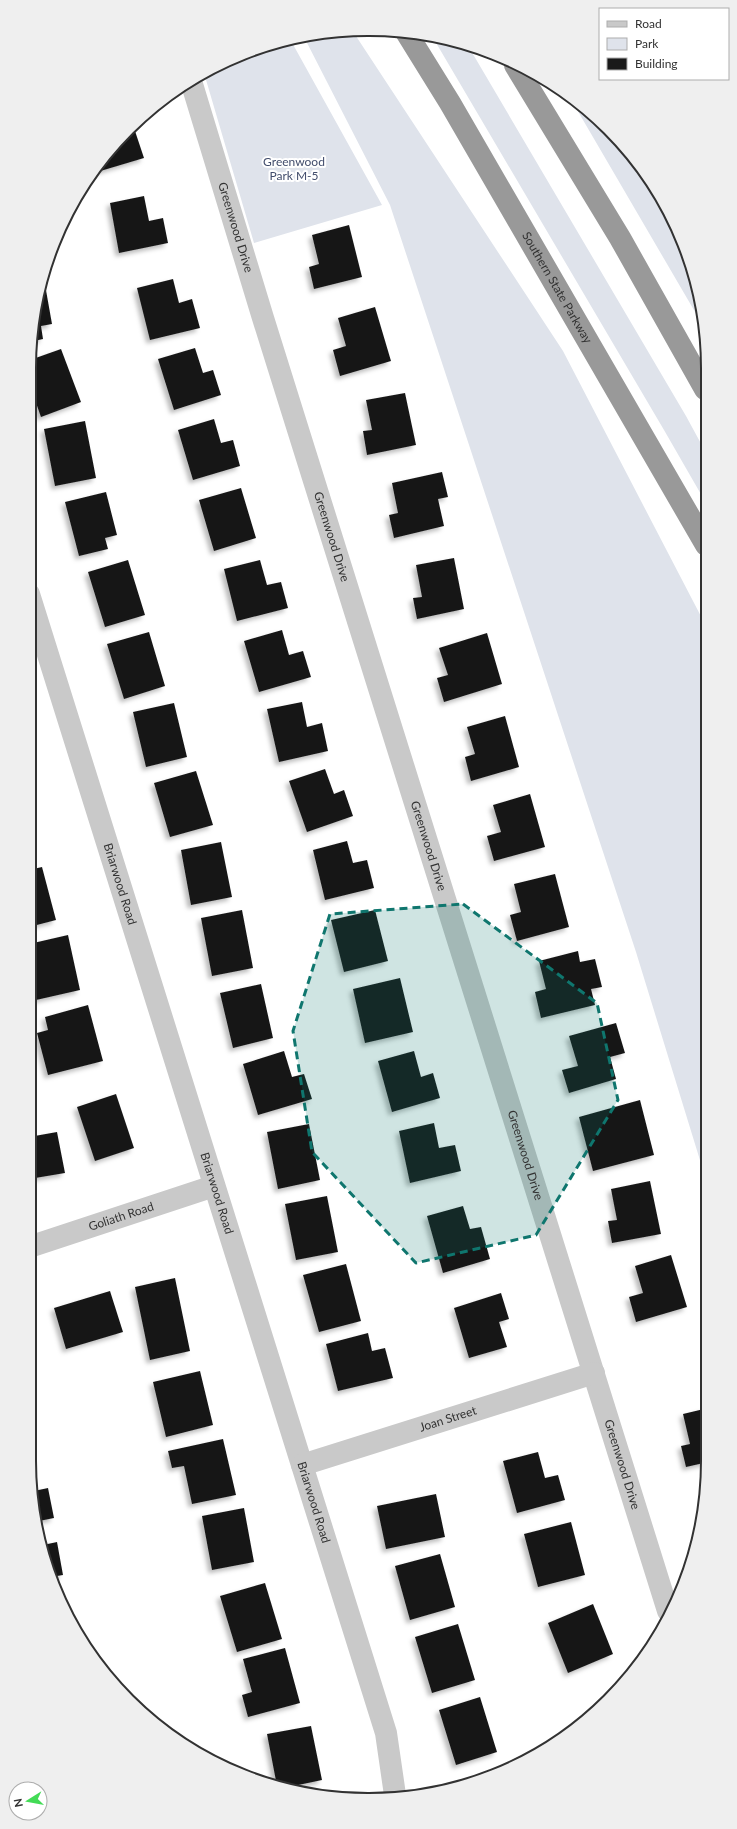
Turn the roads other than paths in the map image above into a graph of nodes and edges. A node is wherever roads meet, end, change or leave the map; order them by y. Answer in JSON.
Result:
{"nodes":[{"id":1,"x":410,"y":39,"type":"edge"},
{"id":2,"x":519,"y":72,"type":"edge"},
{"id":3,"x":193,"y":87,"type":"edge"},
{"id":4,"x":701,"y":382,"type":"edge"},
{"id":5,"x":701,"y":536,"type":"edge"},
{"id":6,"x":36,"y":616,"type":"edge"},
{"id":7,"x":214,"y":1186,"type":"junction"},
{"id":8,"x":36,"y":1245,"type":"edge"},
{"id":9,"x":594,"y":1373,"type":"junction"},
{"id":10,"x":302,"y":1465,"type":"junction"},
{"id":11,"x":667,"y":1608,"type":"edge"},
{"id":12,"x":395,"y":1792,"type":"edge"}],
"edges":[{"from":1,"to":5,"type":"highway","name":"Southern State Parkway"},
{"from":2,"to":4,"type":"highway"},
{"from":3,"to":9,"type":"street","name":"Greenwood Drive"},
{"from":6,"to":7,"type":"street","name":"Briarwood Road"},
{"from":7,"to":8,"type":"street","name":"Goliath Road"},
{"from":7,"to":10,"type":"street","name":"Briarwood Road"},
{"from":9,"to":10,"type":"street","name":"Joan Street"},
{"from":9,"to":11,"type":"street","name":"Greenwood Drive"},
{"from":10,"to":12,"type":"street","name":"Briarwood Road"}]}
